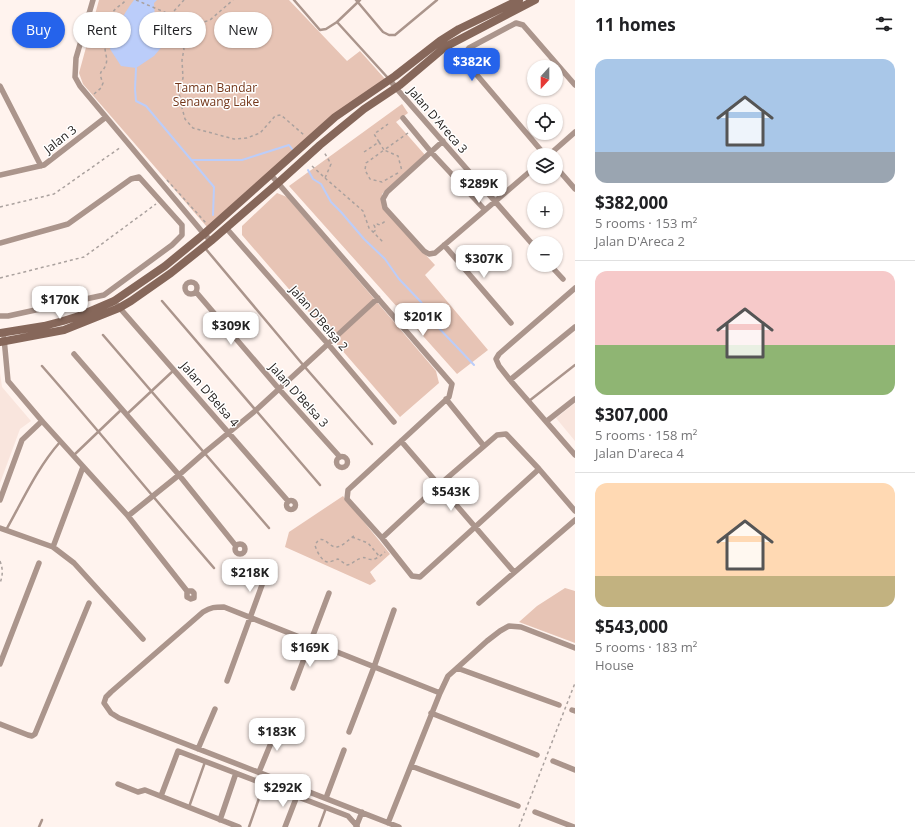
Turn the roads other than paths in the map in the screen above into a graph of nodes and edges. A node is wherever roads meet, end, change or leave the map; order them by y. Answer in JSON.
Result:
{"nodes":[{"id":1,"x":93,"y":0,"type":"edge"},
{"id":2,"x":294,"y":0,"type":"edge"},
{"id":3,"x":360,"y":0,"type":"edge"},
{"id":4,"x":437,"y":0,"type":"edge"},
{"id":5,"x":519,"y":0,"type":"edge"},
{"id":6,"x":535,"y":0,"type":"edge"},
{"id":7,"x":357,"y":1,"type":"edge"},
{"id":8,"x":337,"y":22,"type":"junction"},
{"id":9,"x":390,"y":80,"type":"junction"},
{"id":10,"x":575,"y":85,"type":"edge"},
{"id":11,"x":0,"y":86,"type":"edge"},
{"id":12,"x":396,"y":88,"type":"junction"},
{"id":13,"x":106,"y":118,"type":"junction"},
{"id":14,"x":403,"y":118,"type":"dead end"},
{"id":15,"x":575,"y":132,"type":"edge"},
{"id":16,"x":443,"y":141,"type":"junction"},
{"id":17,"x":539,"y":148,"type":"edge"},
{"id":18,"x":557,"y":148,"type":"edge"},
{"id":19,"x":431,"y":152,"type":"junction"},
{"id":20,"x":41,"y":166,"type":"junction"},
{"id":21,"x":1,"y":174,"type":"edge"},
{"id":22,"x":527,"y":174,"type":"edge"},
{"id":23,"x":271,"y":175,"type":"junction"},
{"id":24,"x":563,"y":175,"type":"edge"},
{"id":25,"x":278,"y":183,"type":"junction"},
{"id":26,"x":575,"y":189,"type":"edge"},
{"id":27,"x":495,"y":202,"type":"junction"},
{"id":28,"x":485,"y":210,"type":"junction"},
{"id":29,"x":227,"y":229,"type":"junction"},
{"id":30,"x":204,"y":234,"type":"junction"},
{"id":31,"x":527,"y":238,"type":"edge"},
{"id":32,"x":211,"y":241,"type":"junction"},
{"id":33,"x":0,"y":243,"type":"edge"},
{"id":34,"x":444,"y":245,"type":"junction"},
{"id":35,"x":204,"y":246,"type":"junction"},
{"id":36,"x":556,"y":272,"type":"edge"},
{"id":37,"x":563,"y":279,"type":"dead end"},
{"id":38,"x":575,"y":288,"type":"edge"},
{"id":39,"x":196,"y":292,"type":"dead end"},
{"id":40,"x":378,"y":298,"type":"junction"},
{"id":41,"x":162,"y":301,"type":"dead end"},
{"id":42,"x":117,"y":304,"type":"junction"},
{"id":43,"x":0,"y":316,"type":"edge"},
{"id":44,"x":511,"y":323,"type":"dead end"},
{"id":45,"x":575,"y":327,"type":"edge"},
{"id":46,"x":2,"y":332,"type":"edge"},
{"id":47,"x":103,"y":335,"type":"dead end"},
{"id":48,"x":2,"y":342,"type":"edge"},
{"id":49,"x":328,"y":344,"type":"junction"},
{"id":50,"x":74,"y":354,"type":"dead end"},
{"id":51,"x":575,"y":365,"type":"edge"},
{"id":52,"x":42,"y":366,"type":"dead end"},
{"id":53,"x":304,"y":366,"type":"junction"},
{"id":54,"x":175,"y":370,"type":"junction"},
{"id":55,"x":510,"y":380,"type":"junction"},
{"id":56,"x":279,"y":389,"type":"junction"},
{"id":57,"x":151,"y":391,"type":"junction"},
{"id":58,"x":446,"y":399,"type":"junction"},
{"id":59,"x":575,"y":399,"type":"edge"},
{"id":60,"x":529,"y":401,"type":"junction"},
{"id":61,"x":255,"y":411,"type":"junction"},
{"id":62,"x":124,"y":412,"type":"junction"},
{"id":63,"x":42,"y":421,"type":"junction"},
{"id":64,"x":547,"y":421,"type":"junction"},
{"id":65,"x":394,"y":422,"type":"dead end"},
{"id":66,"x":99,"y":431,"type":"junction"},
{"id":67,"x":228,"y":432,"type":"junction"},
{"id":68,"x":401,"y":441,"type":"junction"},
{"id":69,"x":61,"y":442,"type":"junction"},
{"id":70,"x":372,"y":444,"type":"dead end"},
{"id":71,"x":484,"y":446,"type":"junction"},
{"id":72,"x":204,"y":453,"type":"junction"},
{"id":73,"x":74,"y":455,"type":"junction"},
{"id":74,"x":575,"y":455,"type":"edge"},
{"id":75,"x":340,"y":457,"type":"dead end"},
{"id":76,"x":83,"y":467,"type":"junction"},
{"id":77,"x":540,"y":470,"type":"junction"},
{"id":78,"x":179,"y":475,"type":"junction"},
{"id":79,"x":320,"y":485,"type":"dead end"},
{"id":80,"x":439,"y":485,"type":"junction"},
{"id":81,"x":152,"y":497,"type":"junction"},
{"id":82,"x":0,"y":500,"type":"edge"},
{"id":83,"x":288,"y":501,"type":"dead end"},
{"id":84,"x":575,"y":511,"type":"edge"},
{"id":85,"x":128,"y":516,"type":"junction"},
{"id":86,"x":575,"y":520,"type":"edge"},
{"id":87,"x":476,"y":527,"type":"junction"},
{"id":88,"x":0,"y":528,"type":"edge"},
{"id":89,"x":270,"y":528,"type":"dead end"},
{"id":90,"x":6,"y":530,"type":"junction"},
{"id":91,"x":382,"y":538,"type":"junction"},
{"id":92,"x":236,"y":546,"type":"dead end"},
{"id":93,"x":53,"y":547,"type":"junction"},
{"id":94,"x":39,"y":563,"type":"dead end"},
{"id":95,"x":214,"y":568,"type":"dead end"},
{"id":96,"x":514,"y":572,"type":"junction"},
{"id":97,"x":266,"y":574,"type":"dead end"},
{"id":98,"x":187,"y":592,"type":"dead end"},
{"id":99,"x":329,"y":594,"type":"dead end"},
{"id":100,"x":89,"y":603,"type":"dead end"},
{"id":101,"x":478,"y":603,"type":"dead end"},
{"id":102,"x":394,"y":610,"type":"dead end"},
{"id":103,"x":251,"y":618,"type":"junction"},
{"id":104,"x":143,"y":639,"type":"dead end"},
{"id":105,"x":310,"y":642,"type":"junction"},
{"id":106,"x":575,"y":648,"type":"edge"},
{"id":107,"x":0,"y":664,"type":"edge"},
{"id":108,"x":374,"y":667,"type":"junction"},
{"id":109,"x":457,"y":668,"type":"junction"},
{"id":110,"x":227,"y":681,"type":"dead end"},
{"id":111,"x":293,"y":688,"type":"dead end"},
{"id":112,"x":440,"y":693,"type":"junction"},
{"id":113,"x":559,"y":705,"type":"dead end"},
{"id":114,"x":215,"y":709,"type":"dead end"},
{"id":115,"x":431,"y":713,"type":"junction"},
{"id":116,"x":0,"y":724,"type":"edge"},
{"id":117,"x":278,"y":726,"type":"dead end"},
{"id":118,"x":349,"y":732,"type":"dead end"},
{"id":119,"x":198,"y":749,"type":"junction"},
{"id":120,"x":344,"y":750,"type":"dead end"},
{"id":121,"x":537,"y":755,"type":"dead end"},
{"id":122,"x":205,"y":761,"type":"junction"},
{"id":123,"x":553,"y":761,"type":"dead end"},
{"id":124,"x":411,"y":766,"type":"junction"},
{"id":125,"x":575,"y":770,"type":"edge"},
{"id":126,"x":259,"y":772,"type":"junction"},
{"id":127,"x":236,"y":773,"type":"junction"},
{"id":128,"x":118,"y":784,"type":"dead end"},
{"id":129,"x":264,"y":784,"type":"junction"},
{"id":130,"x":161,"y":796,"type":"junction"},
{"id":131,"x":297,"y":796,"type":"junction"},
{"id":132,"x":326,"y":798,"type":"junction"},
{"id":133,"x":518,"y":806,"type":"dead end"},
{"id":134,"x":189,"y":807,"type":"junction"},
{"id":135,"x":326,"y":808,"type":"junction"},
{"id":136,"x":362,"y":812,"type":"junction"},
{"id":137,"x":535,"y":812,"type":"dead end"},
{"id":138,"x":42,"y":820,"type":"dead end"},
{"id":139,"x":220,"y":820,"type":"junction"},
{"id":140,"x":388,"y":823,"type":"junction"},
{"id":141,"x":356,"y":826,"type":"edge"},
{"id":142,"x":39,"y":827,"type":"edge"},
{"id":143,"x":239,"y":827,"type":"edge"},
{"id":144,"x":249,"y":827,"type":"edge"},
{"id":145,"x":285,"y":827,"type":"edge"},
{"id":146,"x":319,"y":827,"type":"edge"},
{"id":147,"x":399,"y":827,"type":"edge"},
{"id":148,"x":574,"y":827,"type":"edge"}],
"edges":[{"from":1,"to":13,"type":"street"},
{"from":2,"to":8,"type":"lane"},
{"from":3,"to":7,"type":"lane"},
{"from":4,"to":7,"type":"lane"},
{"from":5,"to":9,"type":"street"},
{"from":6,"to":12,"type":"street"},
{"from":7,"to":8,"type":"lane"},
{"from":8,"to":9,"type":"lane"},
{"from":9,"to":12,"type":"street","name":"Jalan D'Areca 3"},
{"from":9,"to":23,"type":"street"},
{"from":10,"to":17,"type":"street"},
{"from":11,"to":20,"type":"street"},
{"from":12,"to":16,"type":"street","name":"Jalan D'Areca 3"},
{"from":12,"to":25,"type":"street"},
{"from":13,"to":20,"type":"street","name":"Jalan 3"},
{"from":13,"to":30,"type":"street"},
{"from":14,"to":19,"type":"street"},
{"from":15,"to":18,"type":"street"},
{"from":16,"to":19,"type":"street"},
{"from":16,"to":27,"type":"street","name":"Jalan D'Areca 3"},
{"from":19,"to":28,"type":"street"},
{"from":19,"to":34,"type":"street"},
{"from":20,"to":21,"type":"street","name":"Jalan 3"},
{"from":22,"to":27,"type":"street"},
{"from":23,"to":25,"type":"street"},
{"from":23,"to":30,"type":"street"},
{"from":24,"to":26,"type":"street"},
{"from":25,"to":29,"type":"street"},
{"from":25,"to":40,"type":"street"},
{"from":27,"to":28,"type":"street"},
{"from":27,"to":31,"type":"street","name":"Jalan D'Areca 3"},
{"from":28,"to":34,"type":"street"},
{"from":29,"to":32,"type":"street"},
{"from":29,"to":49,"type":"street","name":"Jalan D'Belsa 2"},
{"from":30,"to":32,"type":"street"},
{"from":30,"to":42,"type":"street"},
{"from":32,"to":35,"type":"street"},
{"from":33,"to":43,"type":"street"},
{"from":34,"to":44,"type":"street"},
{"from":35,"to":42,"type":"street"},
{"from":35,"to":53,"type":"lane"},
{"from":36,"to":37,"type":"street"},
{"from":38,"to":55,"type":"street"},
{"from":39,"to":56,"type":"street","name":"Jalan D'Belsa 3"},
{"from":40,"to":49,"type":"street"},
{"from":40,"to":58,"type":"street"},
{"from":41,"to":61,"type":"lane"},
{"from":42,"to":46,"type":"street"},
{"from":42,"to":48,"type":"street"},
{"from":42,"to":54,"type":"street","name":"Jalan D'Belsa 4"},
{"from":45,"to":55,"type":"street"},
{"from":46,"to":48,"type":"street"},
{"from":47,"to":57,"type":"lane"},
{"from":48,"to":63,"type":"street"},
{"from":49,"to":53,"type":"street"},
{"from":49,"to":65,"type":"street","name":"Jalan D'Belsa 2"},
{"from":50,"to":62,"type":"street"},
{"from":51,"to":60,"type":"lane"},
{"from":52,"to":66,"type":"lane"},
{"from":53,"to":56,"type":"street"},
{"from":53,"to":70,"type":"lane"},
{"from":54,"to":57,"type":"lane"},
{"from":54,"to":67,"type":"street","name":"Jalan D'Belsa 4"},
{"from":55,"to":60,"type":"street"},
{"from":56,"to":61,"type":"street"},
{"from":56,"to":75,"type":"street","name":"Jalan D'Belsa 3"},
{"from":57,"to":62,"type":"lane"},
{"from":57,"to":72,"type":"lane"},
{"from":58,"to":68,"type":"street"},
{"from":58,"to":71,"type":"street"},
{"from":59,"to":64,"type":"street"},
{"from":60,"to":64,"type":"street"},
{"from":61,"to":67,"type":"street"},
{"from":61,"to":79,"type":"lane"},
{"from":62,"to":66,"type":"lane"},
{"from":62,"to":78,"type":"street"},
{"from":63,"to":69,"type":"street"},
{"from":63,"to":82,"type":"street"},
{"from":64,"to":74,"type":"street"},
{"from":66,"to":73,"type":"lane"},
{"from":66,"to":81,"type":"lane"},
{"from":67,"to":72,"type":"street"},
{"from":67,"to":83,"type":"street","name":"Jalan D'Belsa 4"},
{"from":68,"to":80,"type":"street"},
{"from":68,"to":91,"type":"street"},
{"from":69,"to":73,"type":"street"},
{"from":69,"to":90,"type":"lane"},
{"from":71,"to":77,"type":"street"},
{"from":71,"to":80,"type":"street"},
{"from":72,"to":78,"type":"street"},
{"from":72,"to":89,"type":"lane"},
{"from":73,"to":76,"type":"street"},
{"from":76,"to":85,"type":"street"},
{"from":76,"to":93,"type":"street"},
{"from":77,"to":84,"type":"street"},
{"from":77,"to":87,"type":"street"},
{"from":78,"to":81,"type":"street"},
{"from":78,"to":92,"type":"street"},
{"from":80,"to":87,"type":"street"},
{"from":80,"to":91,"type":"street"},
{"from":81,"to":85,"type":"street"},
{"from":81,"to":95,"type":"lane"},
{"from":85,"to":98,"type":"street"},
{"from":86,"to":96,"type":"street"},
{"from":87,"to":91,"type":"street"},
{"from":87,"to":96,"type":"street"},
{"from":88,"to":90,"type":"street"},
{"from":90,"to":93,"type":"street"},
{"from":93,"to":104,"type":"street"},
{"from":94,"to":107,"type":"street"},
{"from":96,"to":101,"type":"street"},
{"from":97,"to":103,"type":"street"},
{"from":99,"to":105,"type":"street"},
{"from":100,"to":116,"type":"street"},
{"from":102,"to":108,"type":"street"},
{"from":103,"to":105,"type":"street"},
{"from":103,"to":110,"type":"street"},
{"from":103,"to":119,"type":"street"},
{"from":105,"to":108,"type":"street"},
{"from":105,"to":111,"type":"street"},
{"from":106,"to":109,"type":"street"},
{"from":108,"to":112,"type":"street"},
{"from":108,"to":118,"type":"street"},
{"from":109,"to":112,"type":"street"},
{"from":109,"to":113,"type":"street"},
{"from":112,"to":115,"type":"street"},
{"from":114,"to":119,"type":"street"},
{"from":115,"to":121,"type":"street"},
{"from":115,"to":124,"type":"street"},
{"from":117,"to":126,"type":"street"},
{"from":119,"to":126,"type":"street"},
{"from":120,"to":132,"type":"street"},
{"from":122,"to":127,"type":"street"},
{"from":122,"to":130,"type":"street"},
{"from":122,"to":134,"type":"lane"},
{"from":123,"to":125,"type":"street"},
{"from":124,"to":133,"type":"street"},
{"from":124,"to":140,"type":"street"},
{"from":126,"to":132,"type":"street"},
{"from":127,"to":129,"type":"street"},
{"from":127,"to":139,"type":"street"},
{"from":128,"to":130,"type":"street"},
{"from":129,"to":131,"type":"street"},
{"from":129,"to":144,"type":"lane"},
{"from":130,"to":134,"type":"street"},
{"from":131,"to":135,"type":"street"},
{"from":131,"to":145,"type":"street"},
{"from":132,"to":136,"type":"street"},
{"from":134,"to":139,"type":"street"},
{"from":135,"to":141,"type":"street"},
{"from":135,"to":146,"type":"lane"},
{"from":136,"to":140,"type":"street"},
{"from":136,"to":141,"type":"street"},
{"from":137,"to":148,"type":"street"},
{"from":138,"to":142,"type":"lane"},
{"from":139,"to":143,"type":"street"},
{"from":140,"to":147,"type":"street"}]}
